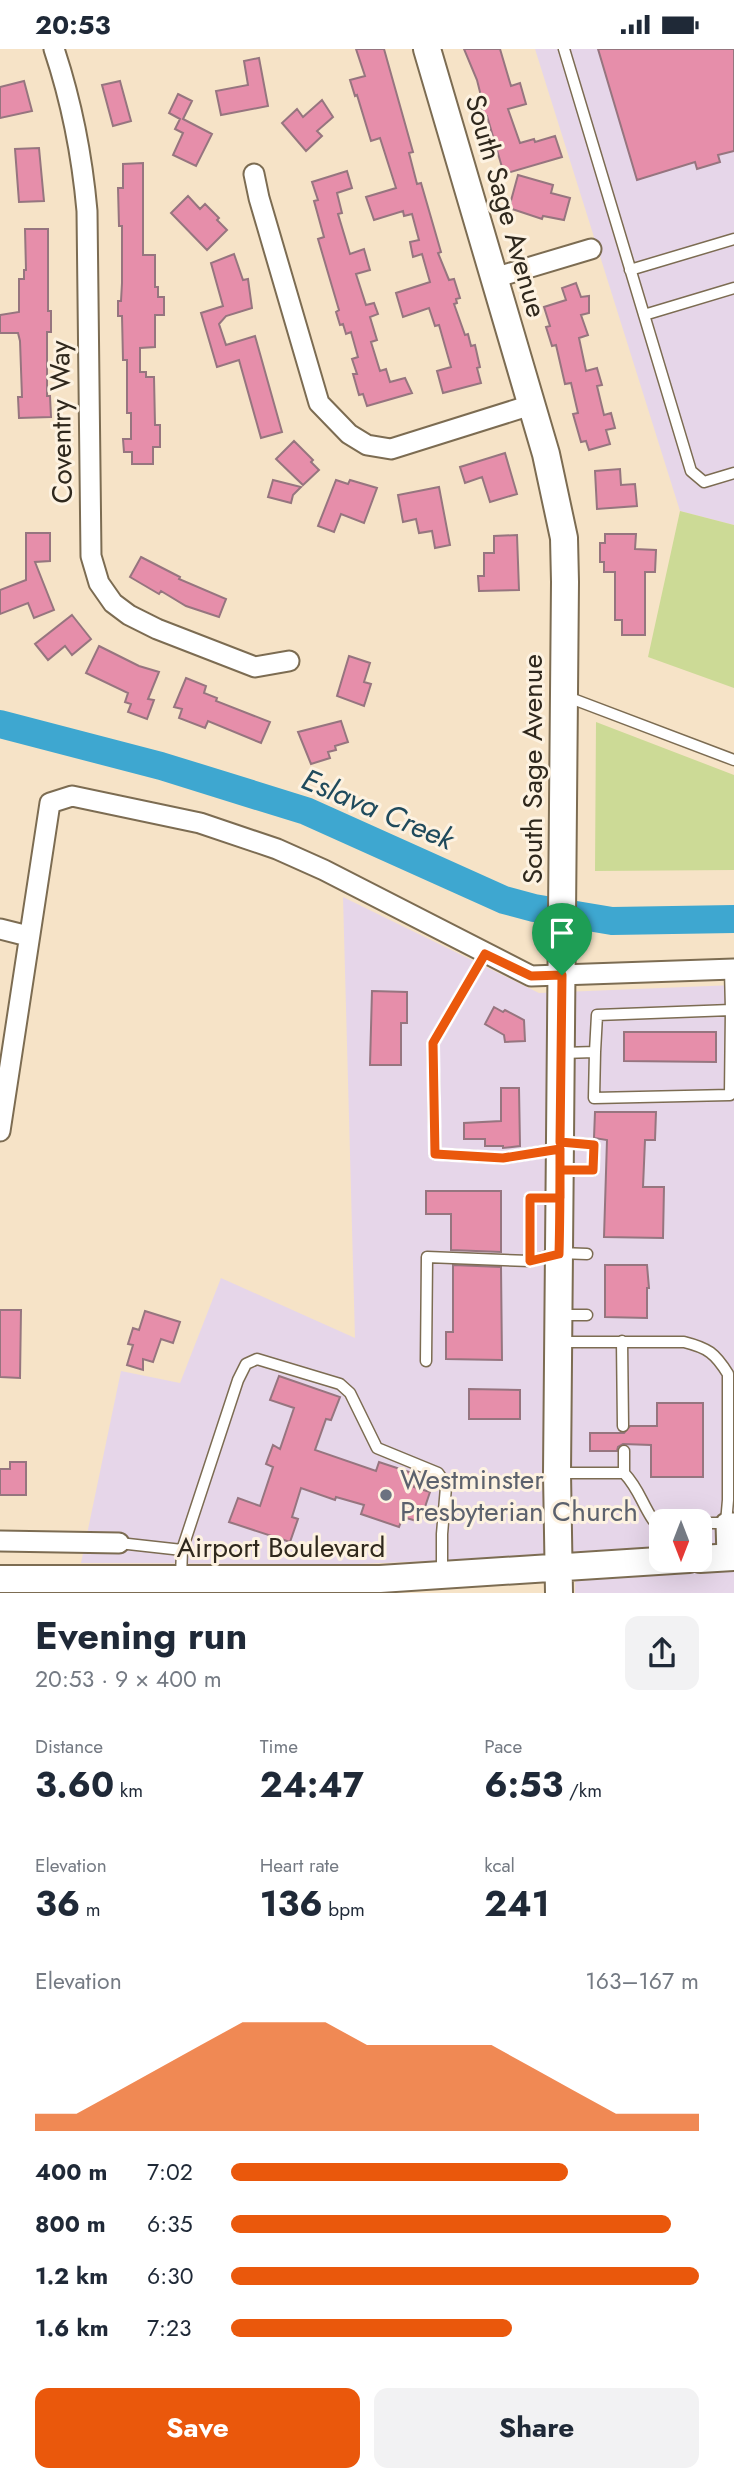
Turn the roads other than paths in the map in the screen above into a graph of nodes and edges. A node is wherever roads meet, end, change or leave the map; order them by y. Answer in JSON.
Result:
{"nodes":[{"id":1,"x":54,"y":49,"type":"edge"},
{"id":2,"x":427,"y":49,"type":"edge"},
{"id":3,"x":564,"y":49,"type":"edge"},
{"id":4,"x":254,"y":174,"type":"dead end"},
{"id":5,"x":734,"y":239,"type":"edge"},
{"id":6,"x":591,"y":249,"type":"dead end"},
{"id":7,"x":630,"y":269,"type":"junction"},
{"id":8,"x":494,"y":278,"type":"junction"},
{"id":9,"x":734,"y":288,"type":"edge"},
{"id":10,"x":644,"y":315,"type":"junction"},
{"id":11,"x":531,"y":405,"type":"junction"},
{"id":12,"x":734,"y":474,"type":"edge"},
{"id":13,"x":289,"y":660,"type":"dead end"},
{"id":14,"x":564,"y":696,"type":"junction"},
{"id":15,"x":734,"y":760,"type":"edge"},
{"id":16,"x":0,"y":929,"type":"edge"},
{"id":17,"x":28,"y":936,"type":"junction"},
{"id":18,"x":485,"y":954,"type":"junction"},
{"id":19,"x":732,"y":969,"type":"edge"},
{"id":20,"x":562,"y":975,"type":"junction"},
{"id":21,"x":731,"y":1010,"type":"junction"},
{"id":22,"x":561,"y":1052,"type":"junction"},
{"id":23,"x":595,"y":1052,"type":"junction"},
{"id":24,"x":0,"y":1131,"type":"edge"},
{"id":25,"x":560,"y":1154,"type":"junction"},
{"id":26,"x":560,"y":1198,"type":"junction"},
{"id":27,"x":559,"y":1254,"type":"junction"},
{"id":28,"x":587,"y":1254,"type":"dead end"},
{"id":29,"x":530,"y":1261,"type":"junction"},
{"id":30,"x":559,"y":1315,"type":"junction"},
{"id":31,"x":587,"y":1315,"type":"dead end"},
{"id":32,"x":622,"y":1341,"type":"junction"},
{"id":33,"x":559,"y":1342,"type":"junction"},
{"id":34,"x":426,"y":1361,"type":"dead end"},
{"id":35,"x":623,"y":1426,"type":"dead end"},
{"id":36,"x":624,"y":1451,"type":"dead end"},
{"id":37,"x":557,"y":1473,"type":"junction"},
{"id":38,"x":624,"y":1473,"type":"junction"},
{"id":39,"x":649,"y":1514,"type":"edge"},
{"id":40,"x":712,"y":1523,"type":"edge"},
{"id":41,"x":730,"y":1523,"type":"edge"},
{"id":42,"x":0,"y":1541,"type":"edge"},
{"id":43,"x":119,"y":1542,"type":"joint"},
{"id":44,"x":182,"y":1550,"type":"junction"},
{"id":45,"x":732,"y":1558,"type":"edge"},
{"id":46,"x":712,"y":1559,"type":"edge"},
{"id":47,"x":649,"y":1565,"type":"edge"},
{"id":48,"x":442,"y":1575,"type":"junction"},
{"id":49,"x":0,"y":1579,"type":"edge"},
{"id":50,"x":559,"y":1580,"type":"edge"},
{"id":51,"x":181,"y":1586,"type":"edge"}],
"edges":[{"from":1,"to":13,"type":"street","name":"Coventry Way"},
{"from":2,"to":8,"type":"street","name":"South Sage Avenue"},
{"from":3,"to":7,"type":"lane"},
{"from":4,"to":11,"type":"street"},
{"from":5,"to":7,"type":"lane"},
{"from":6,"to":8,"type":"street"},
{"from":7,"to":10,"type":"lane"},
{"from":8,"to":11,"type":"street","name":"South Sage Avenue"},
{"from":9,"to":10,"type":"lane"},
{"from":10,"to":12,"type":"lane"},
{"from":11,"to":14,"type":"street","name":"South Sage Avenue"},
{"from":14,"to":15,"type":"lane"},
{"from":14,"to":20,"type":"street","name":"South Sage Avenue"},
{"from":16,"to":17,"type":"street"},
{"from":17,"to":18,"type":"street"},
{"from":17,"to":24,"type":"street"},
{"from":18,"to":20,"type":"street"},
{"from":18,"to":25,"type":"lane"},
{"from":19,"to":20,"type":"street"},
{"from":19,"to":21,"type":"lane"},
{"from":20,"to":22,"type":"street","name":"South Sage Avenue"},
{"from":21,"to":23,"type":"lane"},
{"from":21,"to":23,"type":"lane"},
{"from":22,"to":23,"type":"lane"},
{"from":22,"to":25,"type":"street","name":"South Sage Avenue"},
{"from":25,"to":26,"type":"street","name":"South Sage Avenue"},
{"from":26,"to":27,"type":"street","name":"South Sage Avenue"},
{"from":26,"to":29,"type":"lane"},
{"from":27,"to":28,"type":"lane"},
{"from":27,"to":29,"type":"lane"},
{"from":27,"to":30,"type":"street","name":"South Sage Avenue"},
{"from":29,"to":34,"type":"lane"},
{"from":30,"to":31,"type":"lane"},
{"from":30,"to":33,"type":"street","name":"South Sage Avenue"},
{"from":32,"to":33,"type":"lane"},
{"from":32,"to":35,"type":"lane"},
{"from":32,"to":41,"type":"lane"},
{"from":33,"to":37,"type":"street","name":"South Sage Avenue"},
{"from":36,"to":38,"type":"lane"},
{"from":37,"to":38,"type":"lane"},
{"from":37,"to":50,"type":"street","name":"South Sage Avenue"},
{"from":38,"to":39,"type":"lane"},
{"from":40,"to":41,"type":"lane"},
{"from":41,"to":45,"type":"street"},
{"from":42,"to":43,"type":"street"},
{"from":43,"to":44,"type":"lane"},
{"from":44,"to":48,"type":"lane"},
{"from":44,"to":51,"type":"lane"},
{"from":45,"to":46,"type":"street"},
{"from":47,"to":50,"type":"street","name":"Airport Boulevard"},
{"from":48,"to":50,"type":"street","name":"Airport Boulevard"},
{"from":48,"to":51,"type":"street","name":"Airport Boulevard"},
{"from":49,"to":51,"type":"street","name":"Airport Boulevard"}]}
